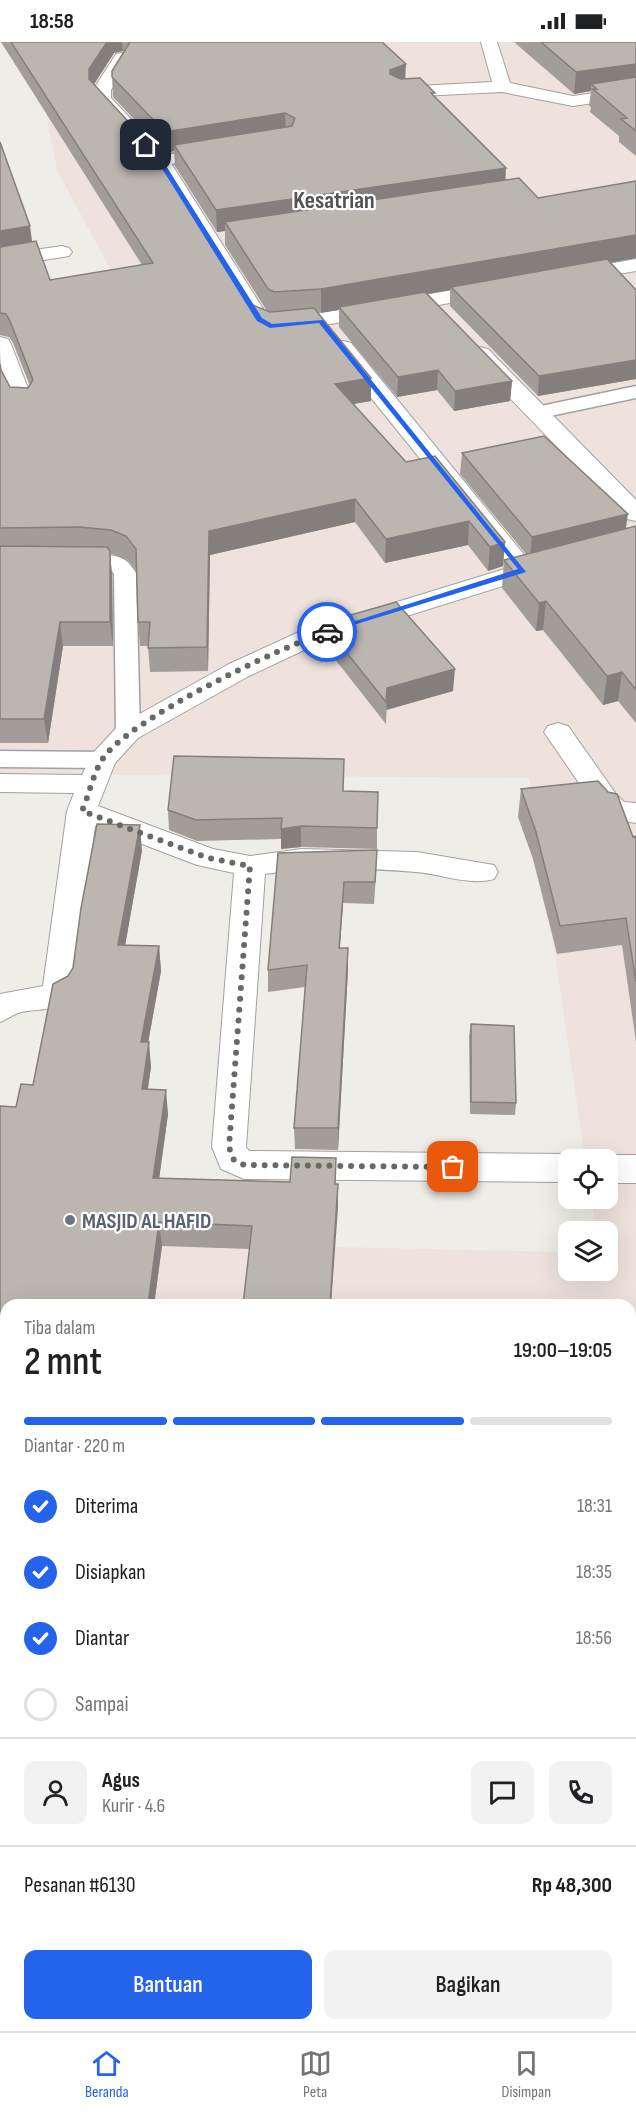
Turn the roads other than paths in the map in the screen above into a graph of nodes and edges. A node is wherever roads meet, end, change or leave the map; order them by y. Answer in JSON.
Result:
{"nodes":[{"id":1,"x":489,"y":42,"type":"edge"},
{"id":2,"x":122,"y":58,"type":"edge"},
{"id":3,"x":502,"y":87,"type":"junction"},
{"id":4,"x":636,"y":92,"type":"edge"},
{"id":5,"x":400,"y":93,"type":"edge"},
{"id":6,"x":229,"y":150,"type":"edge"},
{"id":7,"x":160,"y":161,"type":"junction"},
{"id":8,"x":62,"y":252,"type":"dead end"},
{"id":9,"x":0,"y":261,"type":"edge"},
{"id":10,"x":636,"y":265,"type":"edge"},
{"id":11,"x":556,"y":279,"type":"edge"},
{"id":12,"x":510,"y":287,"type":"edge"},
{"id":13,"x":429,"y":301,"type":"junction"},
{"id":14,"x":446,"y":318,"type":"edge"},
{"id":15,"x":321,"y":321,"type":"junction"},
{"id":16,"x":462,"y":335,"type":"edge"},
{"id":17,"x":0,"y":344,"type":"edge"},
{"id":18,"x":636,"y":392,"type":"edge"},
{"id":19,"x":23,"y":404,"type":"edge"},
{"id":20,"x":536,"y":413,"type":"junction"},
{"id":21,"x":636,"y":514,"type":"edge"},
{"id":22,"x":568,"y":560,"type":"edge"},
{"id":23,"x":0,"y":561,"type":"edge"},
{"id":24,"x":523,"y":570,"type":"junction"},
{"id":25,"x":128,"y":732,"type":"junction"},
{"id":26,"x":558,"y":732,"type":"dead end"},
{"id":27,"x":0,"y":759,"type":"edge"},
{"id":28,"x":0,"y":783,"type":"edge"},
{"id":29,"x":92,"y":785,"type":"junction"},
{"id":30,"x":636,"y":813,"type":"edge"},
{"id":31,"x":250,"y":866,"type":"junction"},
{"id":32,"x":483,"y":872,"type":"dead end"},
{"id":33,"x":0,"y":1010,"type":"edge"},
{"id":34,"x":558,"y":1168,"type":"edge"},
{"id":35,"x":618,"y":1169,"type":"edge"},
{"id":36,"x":636,"y":1169,"type":"edge"}],
"edges":[{"from":1,"to":3,"type":"street"},
{"from":2,"to":7,"type":"street"},
{"from":3,"to":4,"type":"street"},
{"from":3,"to":5,"type":"street"},
{"from":6,"to":7,"type":"lane"},
{"from":7,"to":15,"type":"street"},
{"from":8,"to":9,"type":"street"},
{"from":10,"to":11,"type":"street"},
{"from":12,"to":13,"type":"street"},
{"from":13,"to":14,"type":"street"},
{"from":13,"to":15,"type":"street"},
{"from":15,"to":24,"type":"street"},
{"from":16,"to":20,"type":"street"},
{"from":17,"to":19,"type":"street"},
{"from":18,"to":20,"type":"lane"},
{"from":20,"to":21,"type":"street"},
{"from":22,"to":24,"type":"street"},
{"from":23,"to":25,"type":"lane"},
{"from":24,"to":25,"type":"street"},
{"from":25,"to":29,"type":"street"},
{"from":26,"to":30,"type":"street"},
{"from":27,"to":29,"type":"lane"},
{"from":28,"to":29,"type":"street"},
{"from":29,"to":31,"type":"street"},
{"from":29,"to":33,"type":"street"},
{"from":31,"to":32,"type":"street"},
{"from":31,"to":34,"type":"street"},
{"from":35,"to":36,"type":"street"}]}
